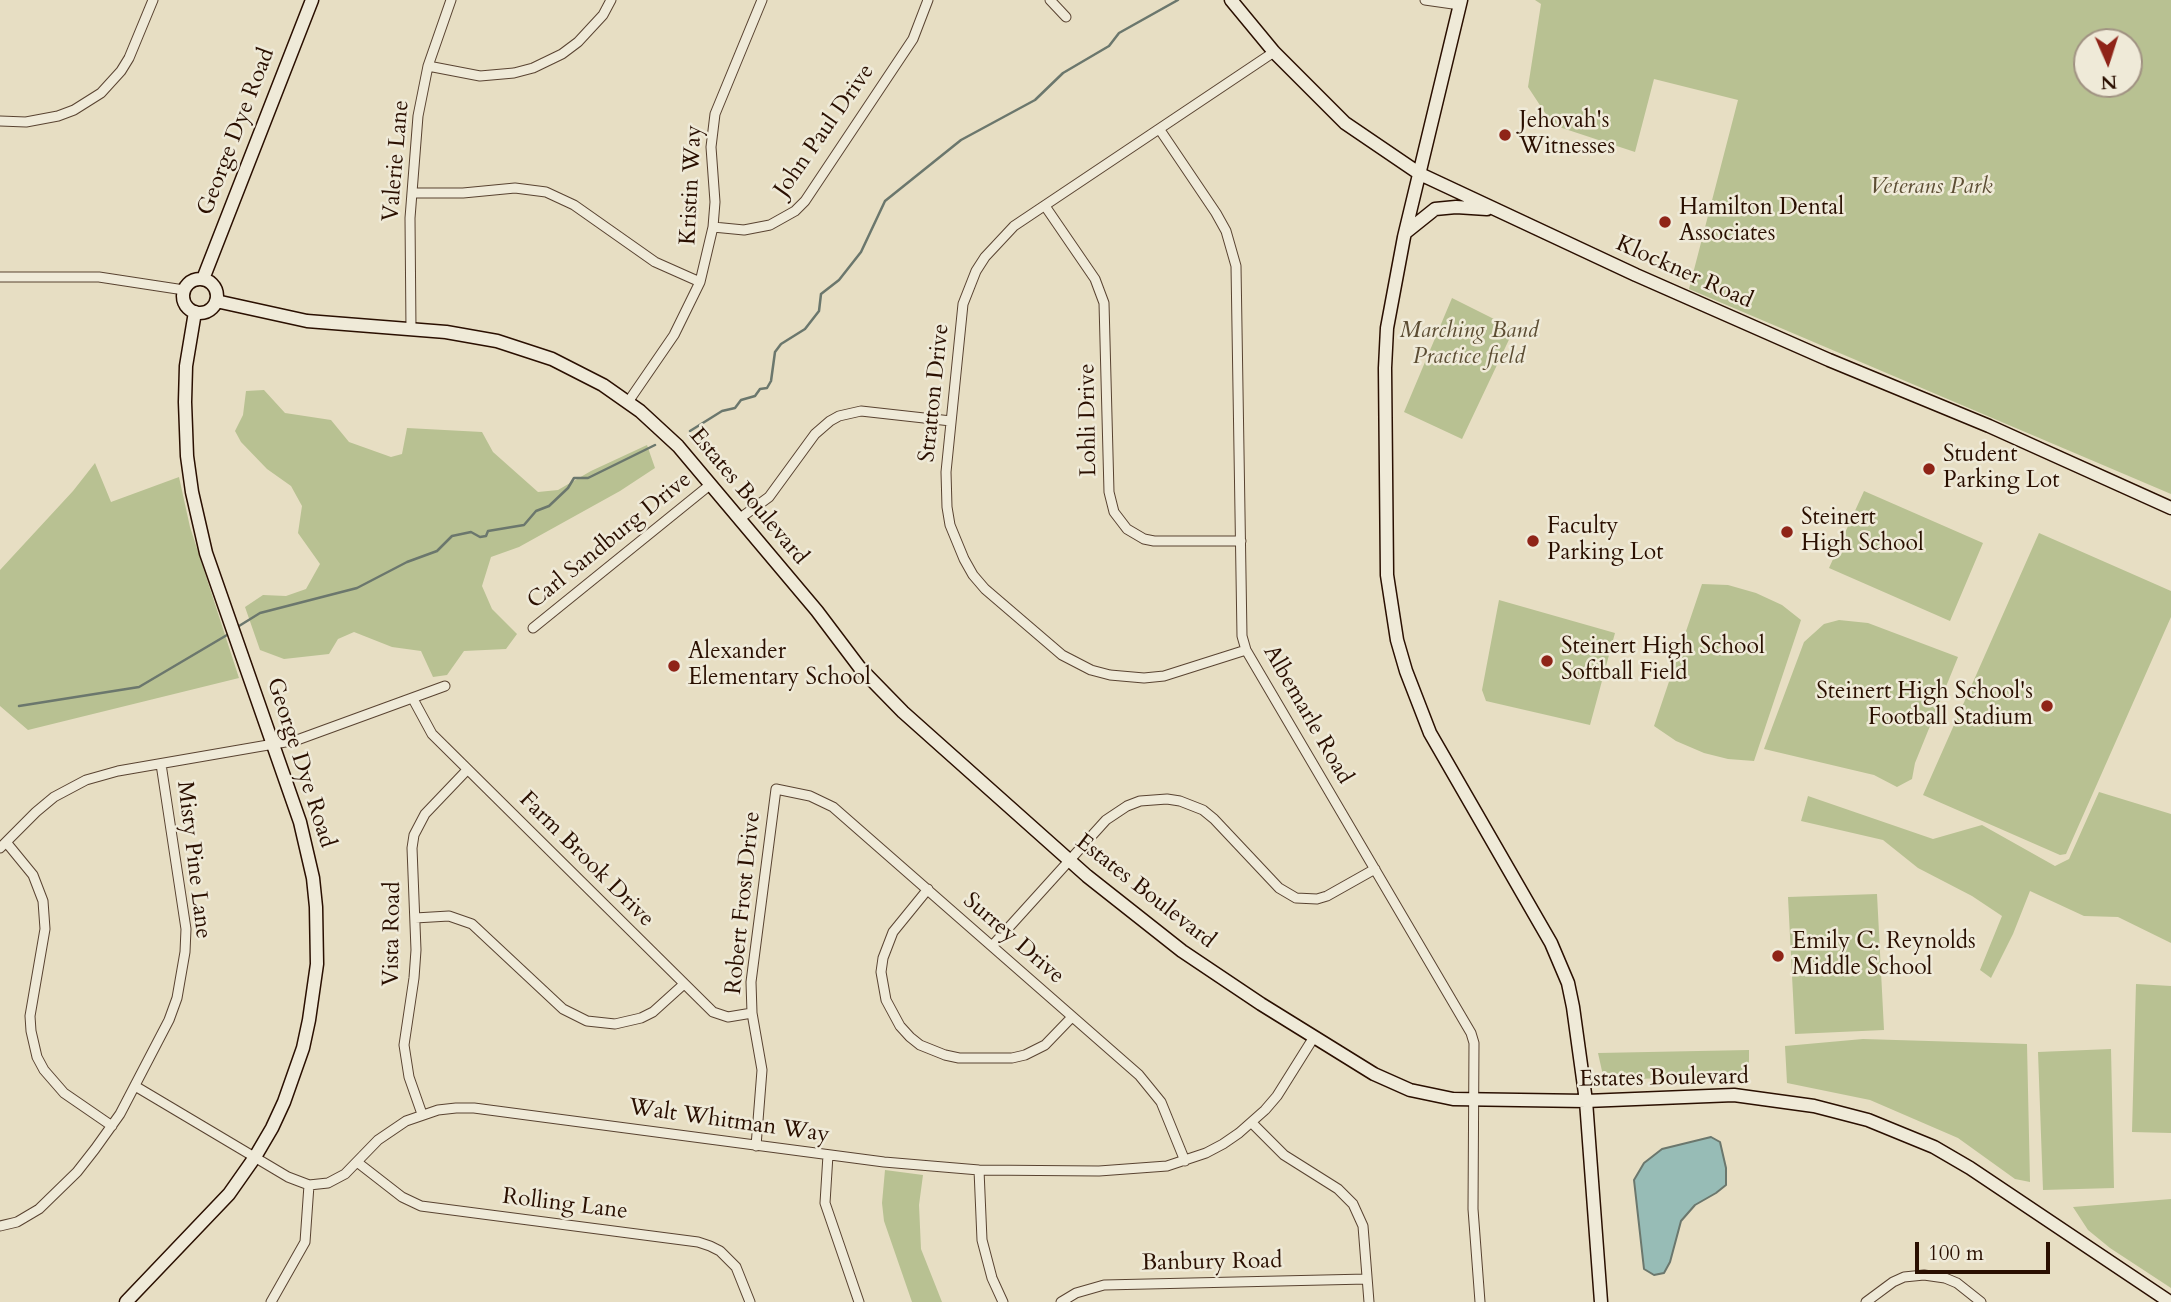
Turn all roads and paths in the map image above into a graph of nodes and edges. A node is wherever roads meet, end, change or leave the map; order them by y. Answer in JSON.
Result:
{"nodes":[{"id":1,"x":153,"y":0,"type":"edge"},
{"id":2,"x":312,"y":0,"type":"edge"},
{"id":3,"x":451,"y":0,"type":"edge"},
{"id":4,"x":611,"y":0,"type":"edge"},
{"id":5,"x":762,"y":0,"type":"edge"},
{"id":6,"x":928,"y":0,"type":"edge"},
{"id":7,"x":1051,"y":0,"type":"edge"},
{"id":8,"x":1231,"y":0,"type":"edge"},
{"id":9,"x":1425,"y":0,"type":"edge"},
{"id":10,"x":1460,"y":2,"type":"edge"},
{"id":11,"x":1066,"y":18,"type":"dead end"},
{"id":12,"x":1274,"y":52,"type":"junction"},
{"id":13,"x":428,"y":66,"type":"junction"},
{"id":14,"x":0,"y":121,"type":"edge"},
{"id":15,"x":1160,"y":130,"type":"junction"},
{"id":16,"x":1420,"y":174,"type":"junction"},
{"id":17,"x":412,"y":193,"type":"junction"},
{"id":18,"x":1045,"y":206,"type":"junction"},
{"id":19,"x":1493,"y":209,"type":"junction"},
{"id":20,"x":713,"y":227,"type":"junction"},
{"id":21,"x":1405,"y":233,"type":"junction"},
{"id":22,"x":0,"y":277,"type":"edge"},
{"id":23,"x":203,"y":279,"type":"junction"},
{"id":24,"x":700,"y":282,"type":"junction"},
{"id":25,"x":184,"y":290,"type":"junction"},
{"id":26,"x":216,"y":301,"type":"junction"},
{"id":27,"x":195,"y":312,"type":"junction"},
{"id":28,"x":411,"y":330,"type":"junction"},
{"id":29,"x":628,"y":402,"type":"junction"},
{"id":30,"x":951,"y":421,"type":"junction"},
{"id":31,"x":711,"y":484,"type":"junction"},
{"id":32,"x":2171,"y":508,"type":"edge"},
{"id":33,"x":739,"y":519,"type":"junction"},
{"id":34,"x":1241,"y":541,"type":"junction"},
{"id":35,"x":533,"y":628,"type":"dead end"},
{"id":36,"x":1246,"y":650,"type":"junction"},
{"id":37,"x":444,"y":686,"type":"dead end"},
{"id":38,"x":413,"y":699,"type":"junction"},
{"id":39,"x":274,"y":746,"type":"junction"},
{"id":40,"x":161,"y":764,"type":"junction"},
{"id":41,"x":467,"y":770,"type":"junction"},
{"id":42,"x":776,"y":789,"type":"joint"},
{"id":43,"x":3,"y":845,"type":"edge"},
{"id":44,"x":1070,"y":860,"type":"junction"},
{"id":45,"x":1375,"y":869,"type":"junction"},
{"id":46,"x":928,"y":890,"type":"junction"},
{"id":47,"x":415,"y":918,"type":"junction"},
{"id":48,"x":992,"y":946,"type":"junction"},
{"id":49,"x":684,"y":984,"type":"junction"},
{"id":50,"x":752,"y":1013,"type":"junction"},
{"id":51,"x":1072,"y":1017,"type":"junction"},
{"id":52,"x":1314,"y":1037,"type":"junction"},
{"id":53,"x":135,"y":1086,"type":"junction"},
{"id":54,"x":1474,"y":1101,"type":"junction"},
{"id":55,"x":1586,"y":1101,"type":"junction"},
{"id":56,"x":422,"y":1114,"type":"junction"},
{"id":57,"x":1252,"y":1123,"type":"junction"},
{"id":58,"x":112,"y":1126,"type":"junction"},
{"id":59,"x":755,"y":1146,"type":"junction"},
{"id":60,"x":828,"y":1155,"type":"junction"},
{"id":61,"x":255,"y":1157,"type":"junction"},
{"id":62,"x":1185,"y":1161,"type":"junction"},
{"id":63,"x":356,"y":1162,"type":"junction"},
{"id":64,"x":979,"y":1170,"type":"junction"},
{"id":65,"x":309,"y":1185,"type":"junction"},
{"id":66,"x":0,"y":1226,"type":"edge"},
{"id":67,"x":1367,"y":1279,"type":"junction"},
{"id":68,"x":126,"y":1302,"type":"edge"},
{"id":69,"x":271,"y":1302,"type":"edge"},
{"id":70,"x":750,"y":1302,"type":"edge"},
{"id":71,"x":859,"y":1302,"type":"edge"},
{"id":72,"x":1003,"y":1302,"type":"edge"},
{"id":73,"x":1061,"y":1302,"type":"edge"},
{"id":74,"x":1369,"y":1302,"type":"edge"},
{"id":75,"x":1480,"y":1302,"type":"edge"},
{"id":76,"x":1601,"y":1302,"type":"edge"},
{"id":77,"x":1866,"y":1302,"type":"edge"},
{"id":78,"x":1982,"y":1302,"type":"edge"},
{"id":79,"x":2170,"y":1302,"type":"edge"}],
"edges":[{"from":1,"to":14,"type":"street"},
{"from":2,"to":23,"type":"street","name":"George Dye Road"},
{"from":3,"to":13,"type":"street","name":"Valerie Lane"},
{"from":4,"to":13,"type":"street"},
{"from":5,"to":20,"type":"street","name":"Kristin Way"},
{"from":6,"to":20,"type":"street","name":"John Paul Drive"},
{"from":7,"to":11,"type":"street"},
{"from":8,"to":12,"type":"street","name":"Klockner Road"},
{"from":9,"to":10,"type":"street"},
{"from":10,"to":16,"type":"street"},
{"from":12,"to":15,"type":"street","name":"Stratton Drive"},
{"from":12,"to":16,"type":"street","name":"Klockner Road"},
{"from":13,"to":17,"type":"street","name":"Valerie Lane"},
{"from":15,"to":18,"type":"street","name":"Stratton Drive"},
{"from":15,"to":34,"type":"street","name":"Albemarle Road"},
{"from":16,"to":19,"type":"street","name":"Klockner Road"},
{"from":16,"to":21,"type":"street"},
{"from":17,"to":24,"type":"street"},
{"from":17,"to":28,"type":"street","name":"Valerie Lane"},
{"from":18,"to":30,"type":"street","name":"Stratton Drive"},
{"from":18,"to":34,"type":"street","name":"Lohli Drive"},
{"from":19,"to":21,"type":"street"},
{"from":19,"to":32,"type":"street","name":"Klockner Road"},
{"from":20,"to":24,"type":"street","name":"Kristin Way"},
{"from":21,"to":55,"type":"street"},
{"from":22,"to":25,"type":"street"},
{"from":23,"to":25,"type":"street"},
{"from":23,"to":26,"type":"street"},
{"from":24,"to":29,"type":"street","name":"Kristin Way"},
{"from":25,"to":27,"type":"street"},
{"from":26,"to":27,"type":"street"},
{"from":26,"to":28,"type":"street","name":"Estates Boulevard"},
{"from":27,"to":39,"type":"street","name":"George Dye Road"},
{"from":28,"to":29,"type":"street","name":"Estates Boulevard"},
{"from":29,"to":31,"type":"street","name":"Estates Boulevard"},
{"from":30,"to":33,"type":"street"},
{"from":30,"to":36,"type":"street","name":"Stratton Drive"},
{"from":31,"to":33,"type":"street","name":"Estates Boulevard"},
{"from":31,"to":35,"type":"street","name":"Carl Sandburg Drive"},
{"from":33,"to":44,"type":"street","name":"Estates Boulevard"},
{"from":34,"to":36,"type":"street","name":"Albemarle Road"},
{"from":36,"to":45,"type":"street","name":"Albemarle Road"},
{"from":37,"to":38,"type":"street"},
{"from":38,"to":39,"type":"street"},
{"from":38,"to":41,"type":"street","name":"Farm Brook Drive"},
{"from":39,"to":40,"type":"street"},
{"from":39,"to":61,"type":"street","name":"George Dye Road"},
{"from":40,"to":43,"type":"street"},
{"from":40,"to":53,"type":"street","name":"Misty Pine Lane"},
{"from":41,"to":47,"type":"street","name":"Vista Road"},
{"from":41,"to":49,"type":"street","name":"Farm Brook Drive"},
{"from":42,"to":46,"type":"street","name":"Surrey Drive"},
{"from":42,"to":50,"type":"street","name":"Robert Frost Drive"},
{"from":43,"to":58,"type":"street"},
{"from":44,"to":45,"type":"street"},
{"from":44,"to":48,"type":"street"},
{"from":44,"to":52,"type":"street","name":"Estates Boulevard"},
{"from":45,"to":54,"type":"street","name":"Albemarle Road"},
{"from":46,"to":48,"type":"street","name":"Surrey Drive"},
{"from":46,"to":51,"type":"street"},
{"from":47,"to":49,"type":"street"},
{"from":47,"to":56,"type":"street","name":"Vista Road"},
{"from":48,"to":51,"type":"street","name":"Surrey Drive"},
{"from":49,"to":50,"type":"street","name":"Farm Brook Drive"},
{"from":50,"to":59,"type":"street","name":"Robert Frost Drive"},
{"from":51,"to":62,"type":"street","name":"Surrey Drive"},
{"from":52,"to":54,"type":"street","name":"Estates Boulevard"},
{"from":52,"to":57,"type":"street","name":"Walt Whitman Way"},
{"from":53,"to":58,"type":"street","name":"Misty Pine Lane"},
{"from":53,"to":61,"type":"street"},
{"from":54,"to":55,"type":"street","name":"Estates Boulevard"},
{"from":54,"to":75,"type":"street","name":"Albemarle Road"},
{"from":55,"to":76,"type":"street"},
{"from":55,"to":79,"type":"street","name":"Estates Boulevard"},
{"from":56,"to":59,"type":"street","name":"Walt Whitman Way"},
{"from":56,"to":63,"type":"street","name":"Walt Whitman Way"},
{"from":57,"to":62,"type":"street","name":"Walt Whitman Way"},
{"from":57,"to":67,"type":"street"},
{"from":58,"to":66,"type":"street","name":"Misty Pine Lane"},
{"from":59,"to":60,"type":"street","name":"Walt Whitman Way"},
{"from":60,"to":64,"type":"street","name":"Walt Whitman Way"},
{"from":60,"to":71,"type":"street"},
{"from":61,"to":65,"type":"street"},
{"from":61,"to":68,"type":"street","name":"George Dye Road"},
{"from":62,"to":64,"type":"street","name":"Walt Whitman Way"},
{"from":63,"to":65,"type":"street","name":"Walt Whitman Way"},
{"from":63,"to":70,"type":"street","name":"Rolling Lane"},
{"from":64,"to":72,"type":"street"},
{"from":65,"to":69,"type":"street"},
{"from":67,"to":73,"type":"street","name":"Banbury Road"},
{"from":67,"to":74,"type":"street"},
{"from":77,"to":78,"type":"street"}]}
